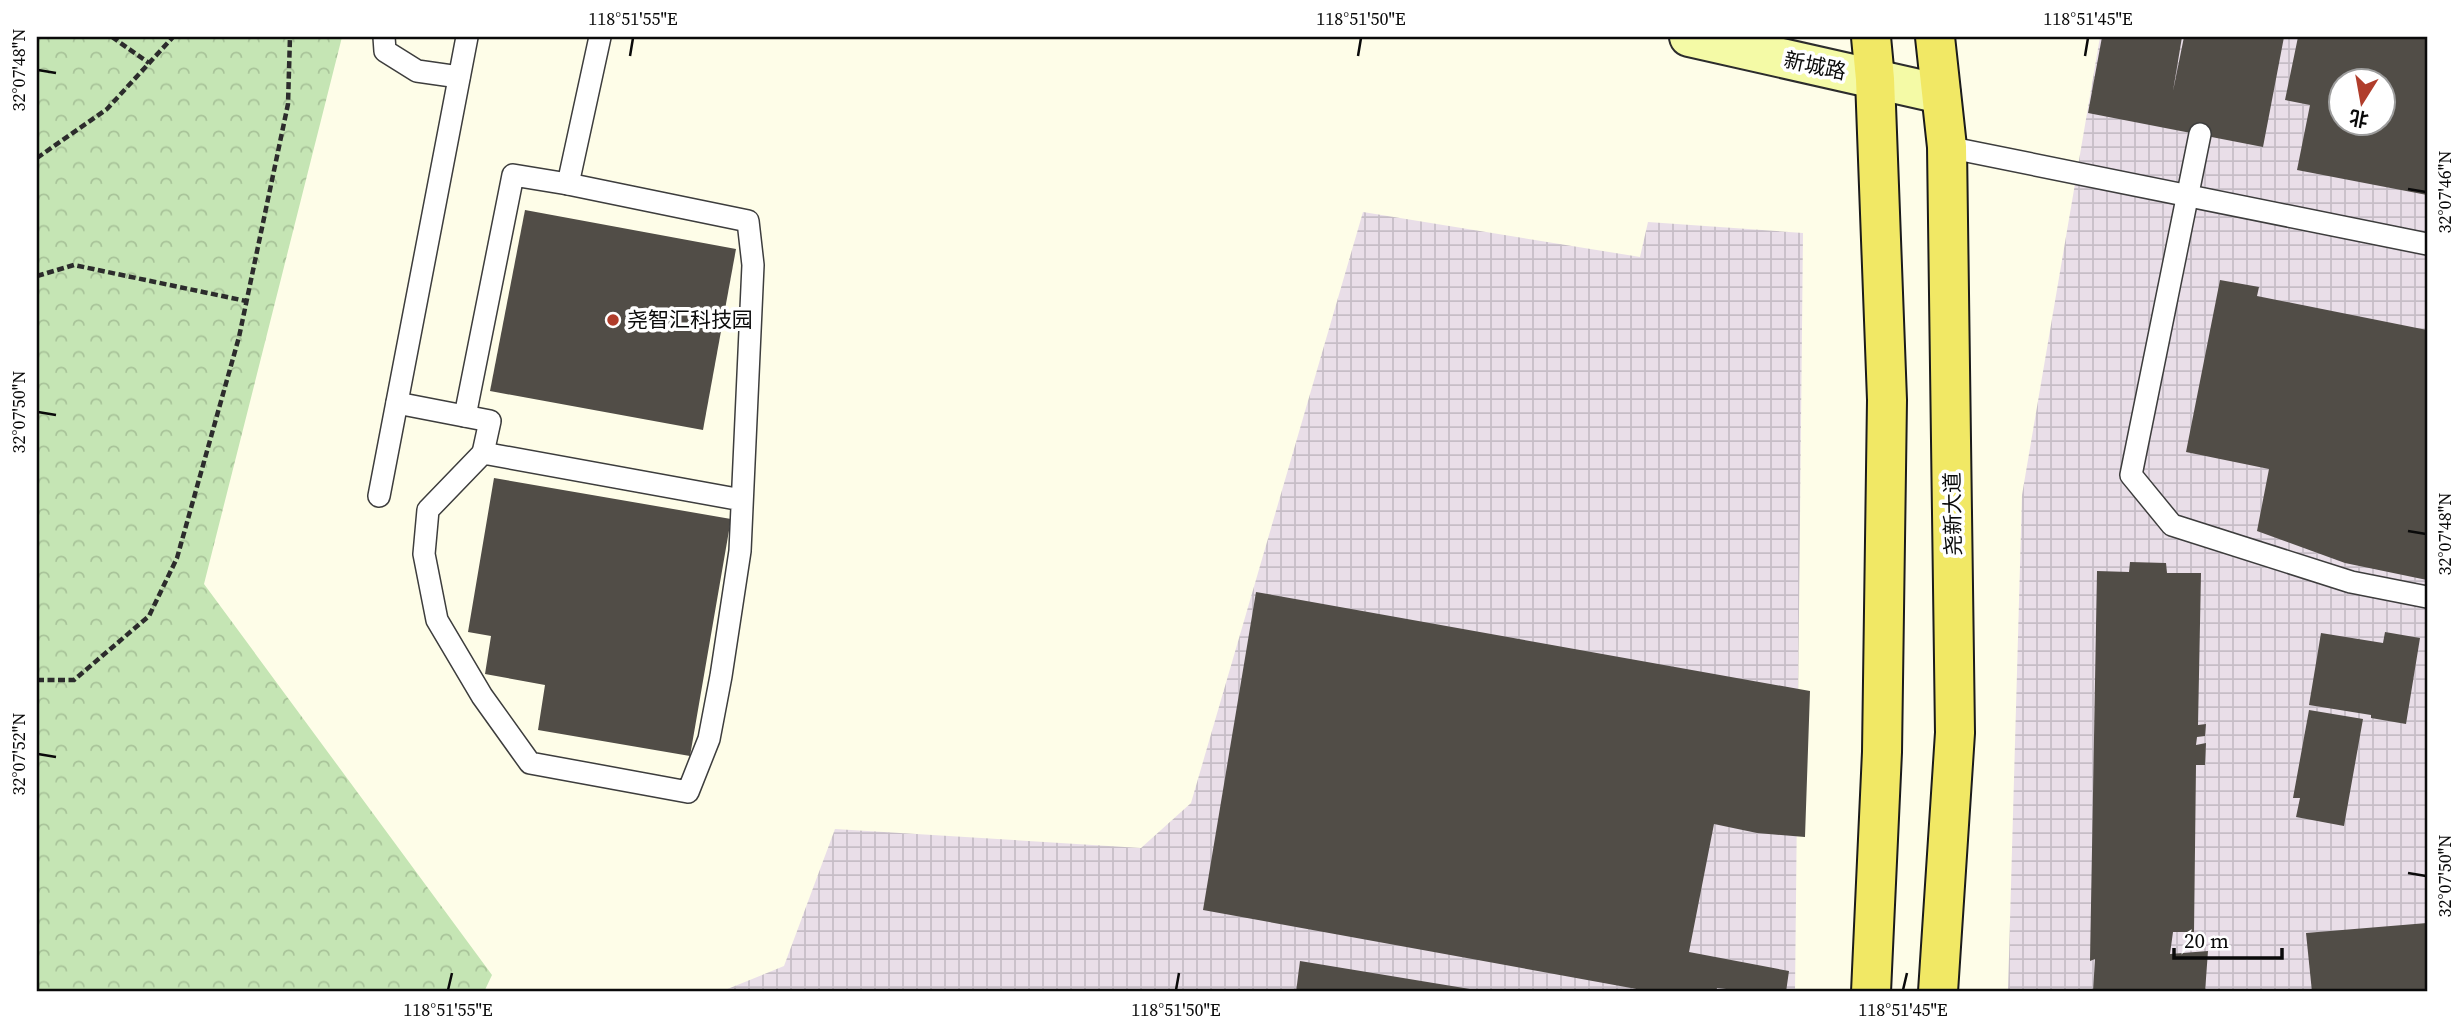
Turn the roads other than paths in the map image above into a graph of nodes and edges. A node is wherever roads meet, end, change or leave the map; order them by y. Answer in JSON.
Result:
{"nodes":[{"id":1,"x":384,"y":37,"type":"edge"},
{"id":2,"x":467,"y":37,"type":"edge"},
{"id":3,"x":600,"y":37,"type":"edge"},
{"id":4,"x":1689,"y":37,"type":"edge"},
{"id":5,"x":1871,"y":37,"type":"edge"},
{"id":6,"x":1935,"y":37,"type":"edge"},
{"id":7,"x":459,"y":77,"type":"junction"},
{"id":8,"x":1875,"y":79,"type":"junction"},
{"id":9,"x":1941,"y":94,"type":"junction"},
{"id":10,"x":2200,"y":134,"type":"dead end"},
{"id":11,"x":1947,"y":147,"type":"junction"},
{"id":12,"x":568,"y":184,"type":"junction"},
{"id":13,"x":2187,"y":195,"type":"junction"},
{"id":14,"x":2427,"y":244,"type":"edge"},
{"id":15,"x":397,"y":403,"type":"junction"},
{"id":16,"x":465,"y":416,"type":"junction"},
{"id":17,"x":483,"y":453,"type":"junction"},
{"id":18,"x":379,"y":496,"type":"dead end"},
{"id":19,"x":742,"y":500,"type":"junction"},
{"id":20,"x":2427,"y":597,"type":"edge"},
{"id":21,"x":1871,"y":992,"type":"edge"},
{"id":22,"x":1938,"y":992,"type":"edge"}],
"edges":[{"from":1,"to":7,"type":"lane"},
{"from":2,"to":7,"type":"lane"},
{"from":3,"to":12,"type":"lane"},
{"from":4,"to":8,"type":"main road","name":"新城路"},
{"from":5,"to":8,"type":"main road"},
{"from":6,"to":9,"type":"main road","name":"尧新大道"},
{"from":7,"to":15,"type":"lane"},
{"from":8,"to":9,"type":"main road","name":"新城路"},
{"from":8,"to":21,"type":"main road"},
{"from":9,"to":11,"type":"main road","name":"尧新大道"},
{"from":10,"to":13,"type":"lane"},
{"from":11,"to":13,"type":"lane"},
{"from":11,"to":22,"type":"main road","name":"尧新大道"},
{"from":12,"to":16,"type":"lane"},
{"from":12,"to":19,"type":"lane"},
{"from":13,"to":14,"type":"lane"},
{"from":13,"to":20,"type":"lane"},
{"from":15,"to":16,"type":"lane"},
{"from":15,"to":18,"type":"lane"},
{"from":16,"to":17,"type":"lane"},
{"from":17,"to":19,"type":"lane"},
{"from":17,"to":19,"type":"lane"}]}
